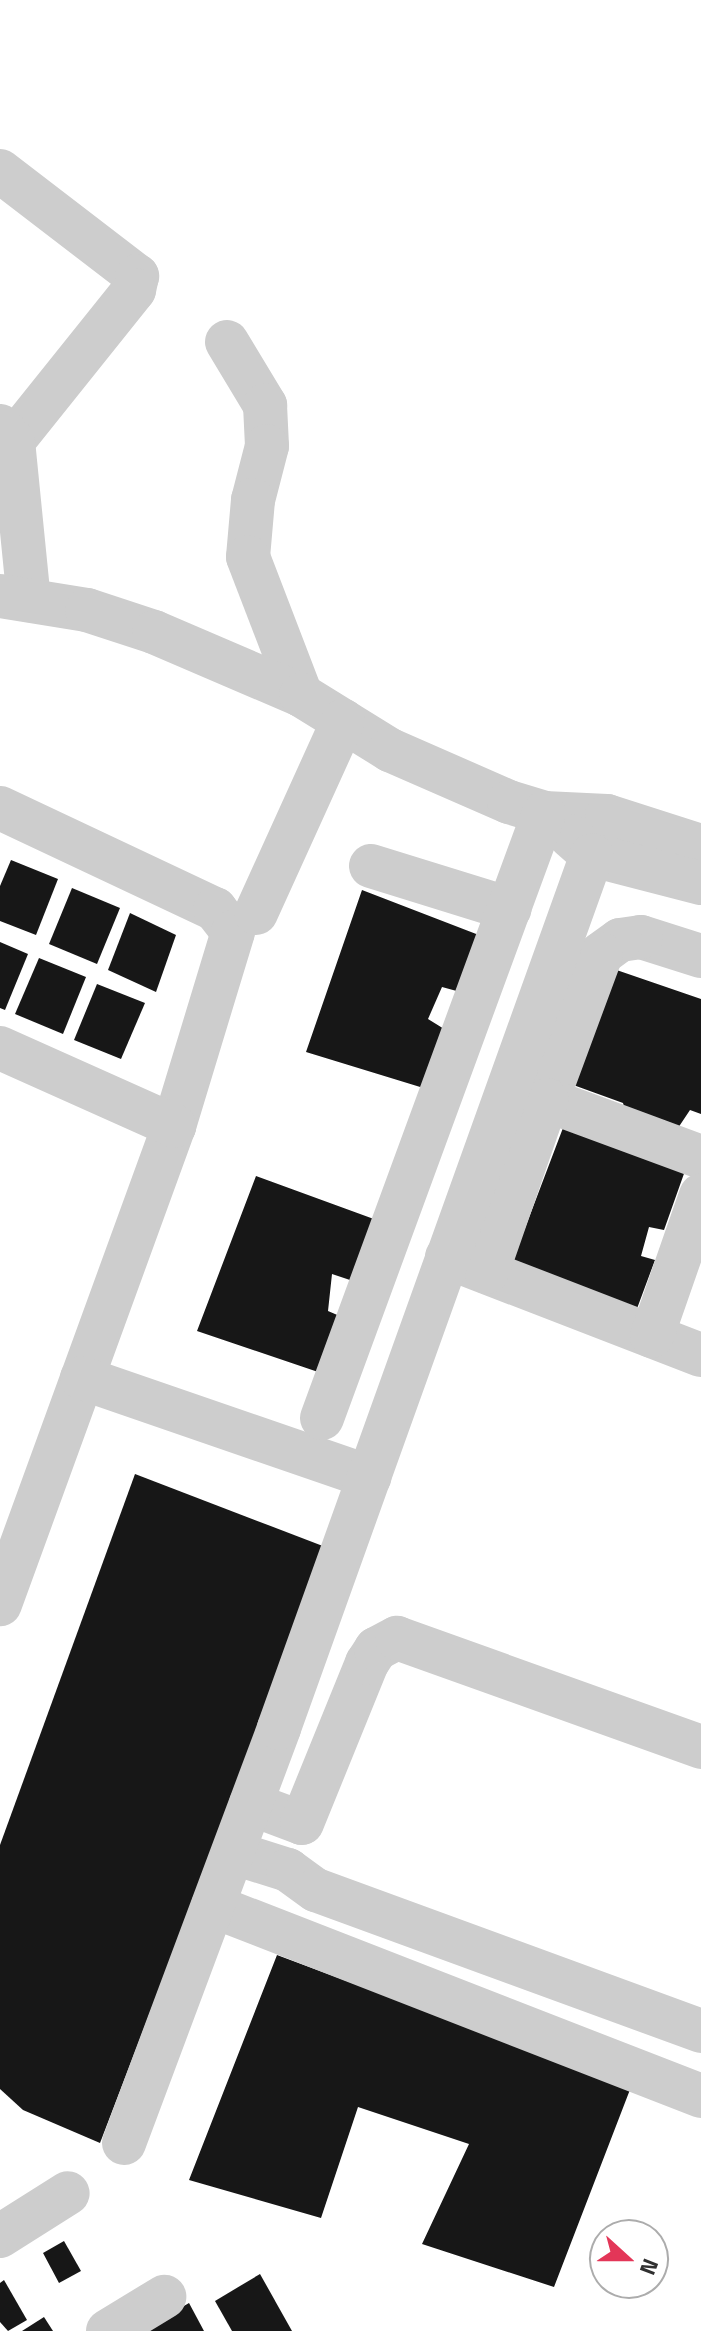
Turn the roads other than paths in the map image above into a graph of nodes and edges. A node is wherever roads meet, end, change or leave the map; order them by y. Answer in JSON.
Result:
{"nodes":[{"id":1,"x":0,"y":171,"type":"edge"},
{"id":2,"x":227,"y":342,"type":"dead end"},
{"id":3,"x":7,"y":434,"type":"edge"},
{"id":4,"x":14,"y":598,"type":"edge"},
{"id":5,"x":301,"y":695,"type":"junction"},
{"id":6,"x":343,"y":721,"type":"junction"},
{"id":7,"x":0,"y":808,"type":"edge"},
{"id":8,"x":544,"y":813,"type":"junction"},
{"id":9,"x":701,"y":846,"type":"edge"},
{"id":10,"x":592,"y":855,"type":"junction"},
{"id":11,"x":371,"y":866,"type":"dead end"},
{"id":12,"x":701,"y":883,"type":"edge"},
{"id":13,"x":510,"y":909,"type":"junction"},
{"id":14,"x":256,"y":913,"type":"dead end"},
{"id":15,"x":701,"y":956,"type":"edge"},
{"id":16,"x":0,"y":1048,"type":"edge"},
{"id":17,"x":547,"y":1100,"type":"junction"},
{"id":18,"x":174,"y":1126,"type":"junction"},
{"id":19,"x":701,"y":1157,"type":"edge"},
{"id":20,"x":701,"y":1195,"type":"edge"},
{"id":21,"x":447,"y":1257,"type":"junction"},
{"id":22,"x":487,"y":1272,"type":"junction"},
{"id":23,"x":652,"y":1336,"type":"junction"},
{"id":24,"x":701,"y":1355,"type":"edge"},
{"id":25,"x":82,"y":1378,"type":"junction"},
{"id":26,"x":322,"y":1418,"type":"dead end"},
{"id":27,"x":369,"y":1477,"type":"junction"},
{"id":28,"x":0,"y":1604,"type":"edge"},
{"id":29,"x":701,"y":1747,"type":"edge"},
{"id":30,"x":251,"y":1804,"type":"junction"},
{"id":31,"x":302,"y":1823,"type":"junction"},
{"id":32,"x":234,"y":1853,"type":"junction"},
{"id":33,"x":288,"y":1870,"type":"junction"},
{"id":34,"x":213,"y":1906,"type":"junction"},
{"id":35,"x":701,"y":2031,"type":"edge"},
{"id":36,"x":701,"y":2096,"type":"edge"},
{"id":37,"x":124,"y":2143,"type":"dead end"},
{"id":38,"x":68,"y":2193,"type":"dead end"},
{"id":39,"x":0,"y":2236,"type":"edge"},
{"id":40,"x":164,"y":2297,"type":"dead end"},
{"id":41,"x":108,"y":2331,"type":"edge"}],
"edges":[{"from":1,"to":3,"type":"street"},
{"from":2,"to":5,"type":"street"},
{"from":3,"to":4,"type":"street"},
{"from":4,"to":5,"type":"street"},
{"from":5,"to":6,"type":"street"},
{"from":6,"to":8,"type":"street"},
{"from":6,"to":14,"type":"street"},
{"from":7,"to":18,"type":"street"},
{"from":8,"to":9,"type":"street"},
{"from":8,"to":10,"type":"street"},
{"from":8,"to":13,"type":"street"},
{"from":10,"to":12,"type":"street"},
{"from":10,"to":21,"type":"street"},
{"from":11,"to":13,"type":"street"},
{"from":13,"to":26,"type":"street"},
{"from":15,"to":17,"type":"street"},
{"from":16,"to":18,"type":"street"},
{"from":17,"to":19,"type":"street"},
{"from":17,"to":22,"type":"street"},
{"from":18,"to":25,"type":"street"},
{"from":20,"to":23,"type":"street"},
{"from":21,"to":22,"type":"street"},
{"from":21,"to":27,"type":"street"},
{"from":22,"to":23,"type":"street"},
{"from":23,"to":24,"type":"street"},
{"from":25,"to":27,"type":"street"},
{"from":25,"to":28,"type":"street"},
{"from":27,"to":30,"type":"street"},
{"from":29,"to":31,"type":"street"},
{"from":30,"to":31,"type":"street"},
{"from":30,"to":32,"type":"street"},
{"from":31,"to":33,"type":"street"},
{"from":32,"to":33,"type":"street"},
{"from":32,"to":34,"type":"street"},
{"from":33,"to":35,"type":"street"},
{"from":34,"to":36,"type":"street"},
{"from":34,"to":37,"type":"street"},
{"from":38,"to":39,"type":"street"},
{"from":40,"to":41,"type":"street"}]}
